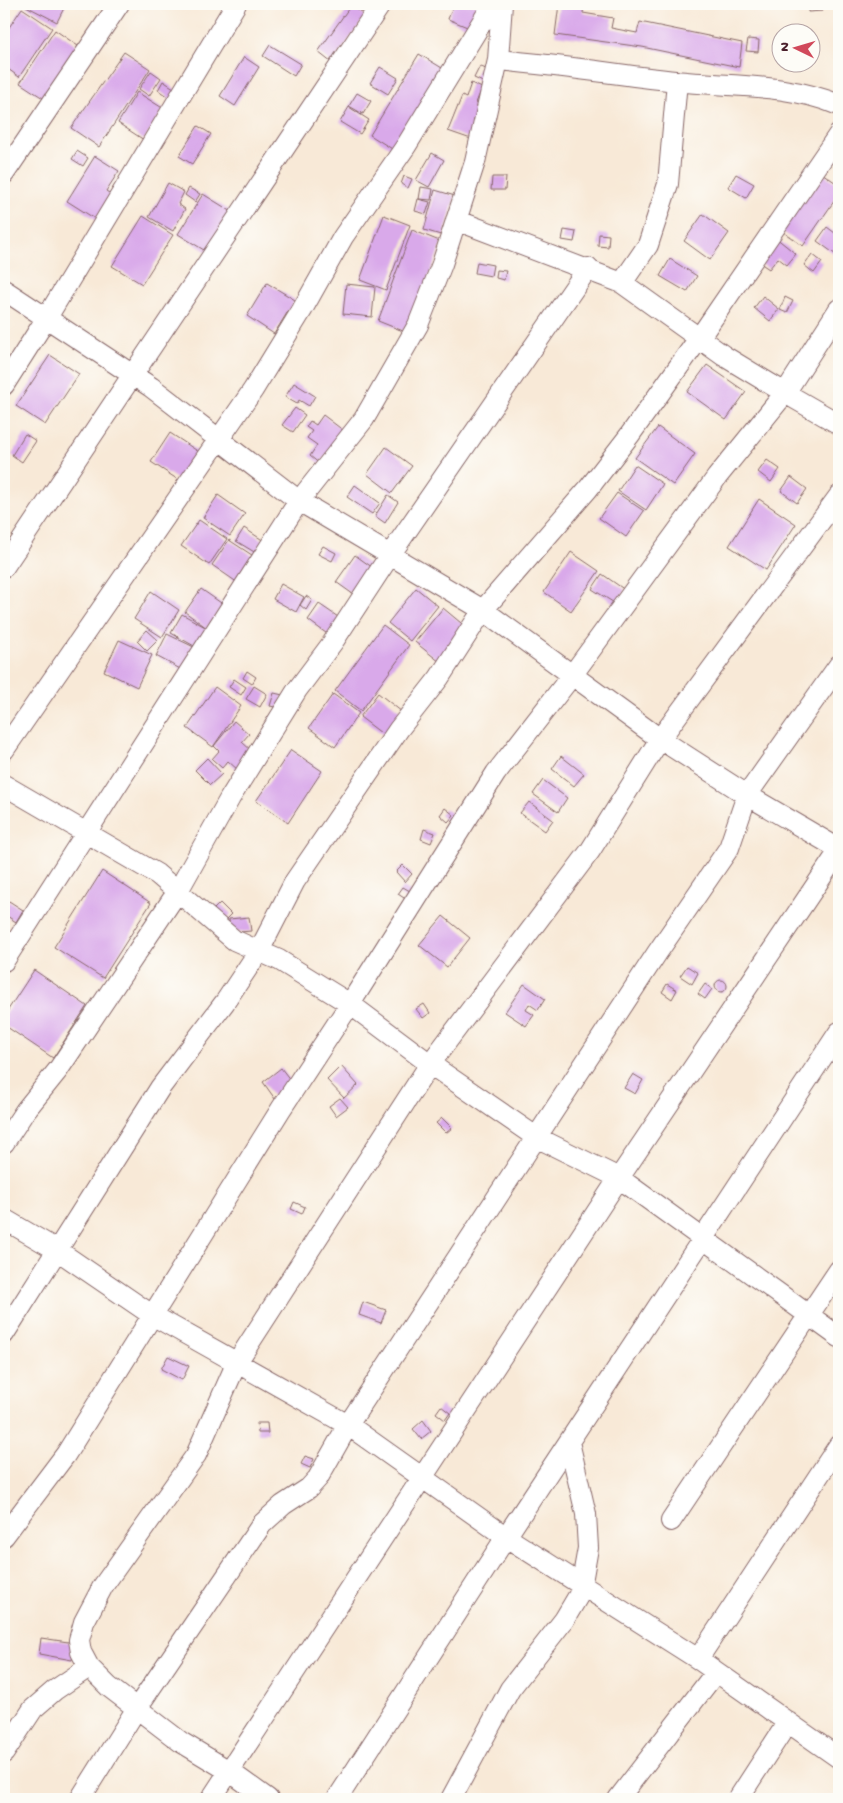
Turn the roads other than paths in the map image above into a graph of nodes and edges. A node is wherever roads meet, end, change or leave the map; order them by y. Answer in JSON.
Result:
{"nodes":[{"id":1,"x":118,"y":4,"type":"edge"},
{"id":2,"x":236,"y":4,"type":"edge"},
{"id":3,"x":381,"y":4,"type":"edge"},
{"id":4,"x":494,"y":4,"type":"edge"},
{"id":5,"x":502,"y":4,"type":"edge"},
{"id":6,"x":498,"y":60,"type":"junction"},
{"id":7,"x":677,"y":81,"type":"junction"},
{"id":8,"x":839,"y":106,"type":"edge"},
{"id":9,"x":839,"y":134,"type":"edge"},
{"id":10,"x":4,"y":174,"type":"edge"},
{"id":11,"x":456,"y":220,"type":"junction"},
{"id":12,"x":588,"y":268,"type":"junction"},
{"id":13,"x":622,"y":283,"type":"junction"},
{"id":14,"x":4,"y":290,"type":"edge"},
{"id":15,"x":839,"y":309,"type":"edge"},
{"id":16,"x":46,"y":319,"type":"junction"},
{"id":17,"x":700,"y":337,"type":"junction"},
{"id":18,"x":131,"y":374,"type":"junction"},
{"id":19,"x":4,"y":384,"type":"edge"},
{"id":20,"x":785,"y":393,"type":"junction"},
{"id":21,"x":839,"y":424,"type":"edge"},
{"id":22,"x":217,"y":438,"type":"junction"},
{"id":23,"x":839,"y":496,"type":"edge"},
{"id":24,"x":298,"y":501,"type":"junction"},
{"id":25,"x":390,"y":555,"type":"junction"},
{"id":26,"x":4,"y":567,"type":"edge"},
{"id":27,"x":483,"y":610,"type":"junction"},
{"id":28,"x":839,"y":665,"type":"edge"},
{"id":29,"x":573,"y":674,"type":"junction"},
{"id":30,"x":660,"y":739,"type":"junction"},
{"id":31,"x":4,"y":750,"type":"edge"},
{"id":32,"x":4,"y":785,"type":"edge"},
{"id":33,"x":747,"y":795,"type":"junction"},
{"id":34,"x":87,"y":834,"type":"junction"},
{"id":35,"x":839,"y":850,"type":"edge"},
{"id":36,"x":178,"y":891,"type":"junction"},
{"id":37,"x":259,"y":951,"type":"junction"},
{"id":38,"x":4,"y":961,"type":"edge"},
{"id":39,"x":350,"y":1004,"type":"junction"},
{"id":40,"x":839,"y":1032,"type":"edge"},
{"id":41,"x":430,"y":1064,"type":"junction"},
{"id":42,"x":536,"y":1137,"type":"junction"},
{"id":43,"x":4,"y":1144,"type":"edge"},
{"id":44,"x":619,"y":1178,"type":"junction"},
{"id":45,"x":4,"y":1219,"type":"edge"},
{"id":46,"x":704,"y":1238,"type":"junction"},
{"id":47,"x":57,"y":1250,"type":"junction"},
{"id":48,"x":839,"y":1270,"type":"edge"},
{"id":49,"x":152,"y":1315,"type":"junction"},
{"id":50,"x":808,"y":1316,"type":"junction"},
{"id":51,"x":4,"y":1334,"type":"edge"},
{"id":52,"x":839,"y":1337,"type":"edge"},
{"id":53,"x":237,"y":1362,"type":"junction"},
{"id":54,"x":348,"y":1425,"type":"junction"},
{"id":55,"x":569,"y":1442,"type":"junction"},
{"id":56,"x":839,"y":1445,"type":"edge"},
{"id":57,"x":423,"y":1478,"type":"junction"},
{"id":58,"x":670,"y":1521,"type":"dead end"},
{"id":59,"x":4,"y":1536,"type":"edge"},
{"id":60,"x":506,"y":1537,"type":"junction"},
{"id":61,"x":582,"y":1584,"type":"junction"},
{"id":62,"x":698,"y":1659,"type":"junction"},
{"id":63,"x":89,"y":1667,"type":"junction"},
{"id":64,"x":716,"y":1672,"type":"junction"},
{"id":65,"x":137,"y":1708,"type":"junction"},
{"id":66,"x":788,"y":1722,"type":"junction"},
{"id":67,"x":4,"y":1753,"type":"edge"},
{"id":68,"x":839,"y":1758,"type":"edge"},
{"id":69,"x":229,"y":1771,"type":"junction"},
{"id":70,"x":80,"y":1799,"type":"edge"},
{"id":71,"x":211,"y":1799,"type":"edge"},
{"id":72,"x":268,"y":1799,"type":"edge"},
{"id":73,"x":338,"y":1799,"type":"edge"},
{"id":74,"x":452,"y":1799,"type":"edge"},
{"id":75,"x":618,"y":1799,"type":"edge"},
{"id":76,"x":738,"y":1799,"type":"edge"}],
"edges":[{"from":1,"to":10,"type":"street"},
{"from":2,"to":16,"type":"street"},
{"from":3,"to":18,"type":"street"},
{"from":4,"to":22,"type":"street"},
{"from":5,"to":6,"type":"street"},
{"from":6,"to":7,"type":"street"},
{"from":6,"to":11,"type":"street"},
{"from":7,"to":8,"type":"street"},
{"from":7,"to":13,"type":"street"},
{"from":9,"to":17,"type":"street"},
{"from":11,"to":12,"type":"street"},
{"from":11,"to":24,"type":"street"},
{"from":12,"to":13,"type":"street"},
{"from":12,"to":25,"type":"street"},
{"from":13,"to":17,"type":"street"},
{"from":14,"to":16,"type":"street"},
{"from":15,"to":20,"type":"street"},
{"from":16,"to":18,"type":"street"},
{"from":16,"to":19,"type":"street"},
{"from":17,"to":20,"type":"street"},
{"from":17,"to":27,"type":"street"},
{"from":18,"to":22,"type":"street"},
{"from":18,"to":26,"type":"street"},
{"from":20,"to":21,"type":"street"},
{"from":20,"to":29,"type":"street"},
{"from":22,"to":24,"type":"street"},
{"from":22,"to":31,"type":"street"},
{"from":23,"to":30,"type":"street"},
{"from":24,"to":25,"type":"street"},
{"from":24,"to":34,"type":"street"},
{"from":25,"to":27,"type":"street"},
{"from":25,"to":36,"type":"street"},
{"from":27,"to":29,"type":"street"},
{"from":27,"to":37,"type":"street"},
{"from":28,"to":33,"type":"street"},
{"from":29,"to":30,"type":"street"},
{"from":29,"to":39,"type":"street"},
{"from":30,"to":33,"type":"street"},
{"from":30,"to":41,"type":"street"},
{"from":32,"to":34,"type":"street"},
{"from":33,"to":35,"type":"street"},
{"from":33,"to":42,"type":"street"},
{"from":34,"to":36,"type":"street"},
{"from":34,"to":38,"type":"street"},
{"from":35,"to":44,"type":"street"},
{"from":36,"to":37,"type":"street"},
{"from":36,"to":43,"type":"street"},
{"from":37,"to":39,"type":"street"},
{"from":37,"to":47,"type":"street"},
{"from":39,"to":41,"type":"street"},
{"from":39,"to":49,"type":"street"},
{"from":40,"to":46,"type":"street"},
{"from":41,"to":42,"type":"street"},
{"from":41,"to":53,"type":"street"},
{"from":42,"to":44,"type":"street"},
{"from":42,"to":54,"type":"street"},
{"from":44,"to":46,"type":"street"},
{"from":44,"to":57,"type":"street"},
{"from":45,"to":47,"type":"street"},
{"from":46,"to":50,"type":"street"},
{"from":46,"to":55,"type":"street"},
{"from":47,"to":49,"type":"street"},
{"from":47,"to":51,"type":"street"},
{"from":48,"to":50,"type":"street"},
{"from":49,"to":53,"type":"street"},
{"from":49,"to":59,"type":"street"},
{"from":50,"to":52,"type":"street"},
{"from":50,"to":58,"type":"street"},
{"from":53,"to":54,"type":"street"},
{"from":53,"to":63,"type":"street"},
{"from":54,"to":57,"type":"street"},
{"from":54,"to":65,"type":"street"},
{"from":55,"to":60,"type":"street"},
{"from":55,"to":61,"type":"street"},
{"from":56,"to":62,"type":"street"},
{"from":57,"to":60,"type":"street"},
{"from":57,"to":69,"type":"street"},
{"from":60,"to":61,"type":"street"},
{"from":60,"to":73,"type":"street"},
{"from":61,"to":62,"type":"street"},
{"from":61,"to":74,"type":"street"},
{"from":62,"to":64,"type":"street"},
{"from":63,"to":65,"type":"street"},
{"from":63,"to":67,"type":"street"},
{"from":64,"to":66,"type":"street"},
{"from":64,"to":75,"type":"street"},
{"from":65,"to":69,"type":"street"},
{"from":65,"to":70,"type":"street"},
{"from":66,"to":68,"type":"street"},
{"from":66,"to":76,"type":"street"},
{"from":69,"to":71,"type":"street"},
{"from":69,"to":72,"type":"street"}]}
